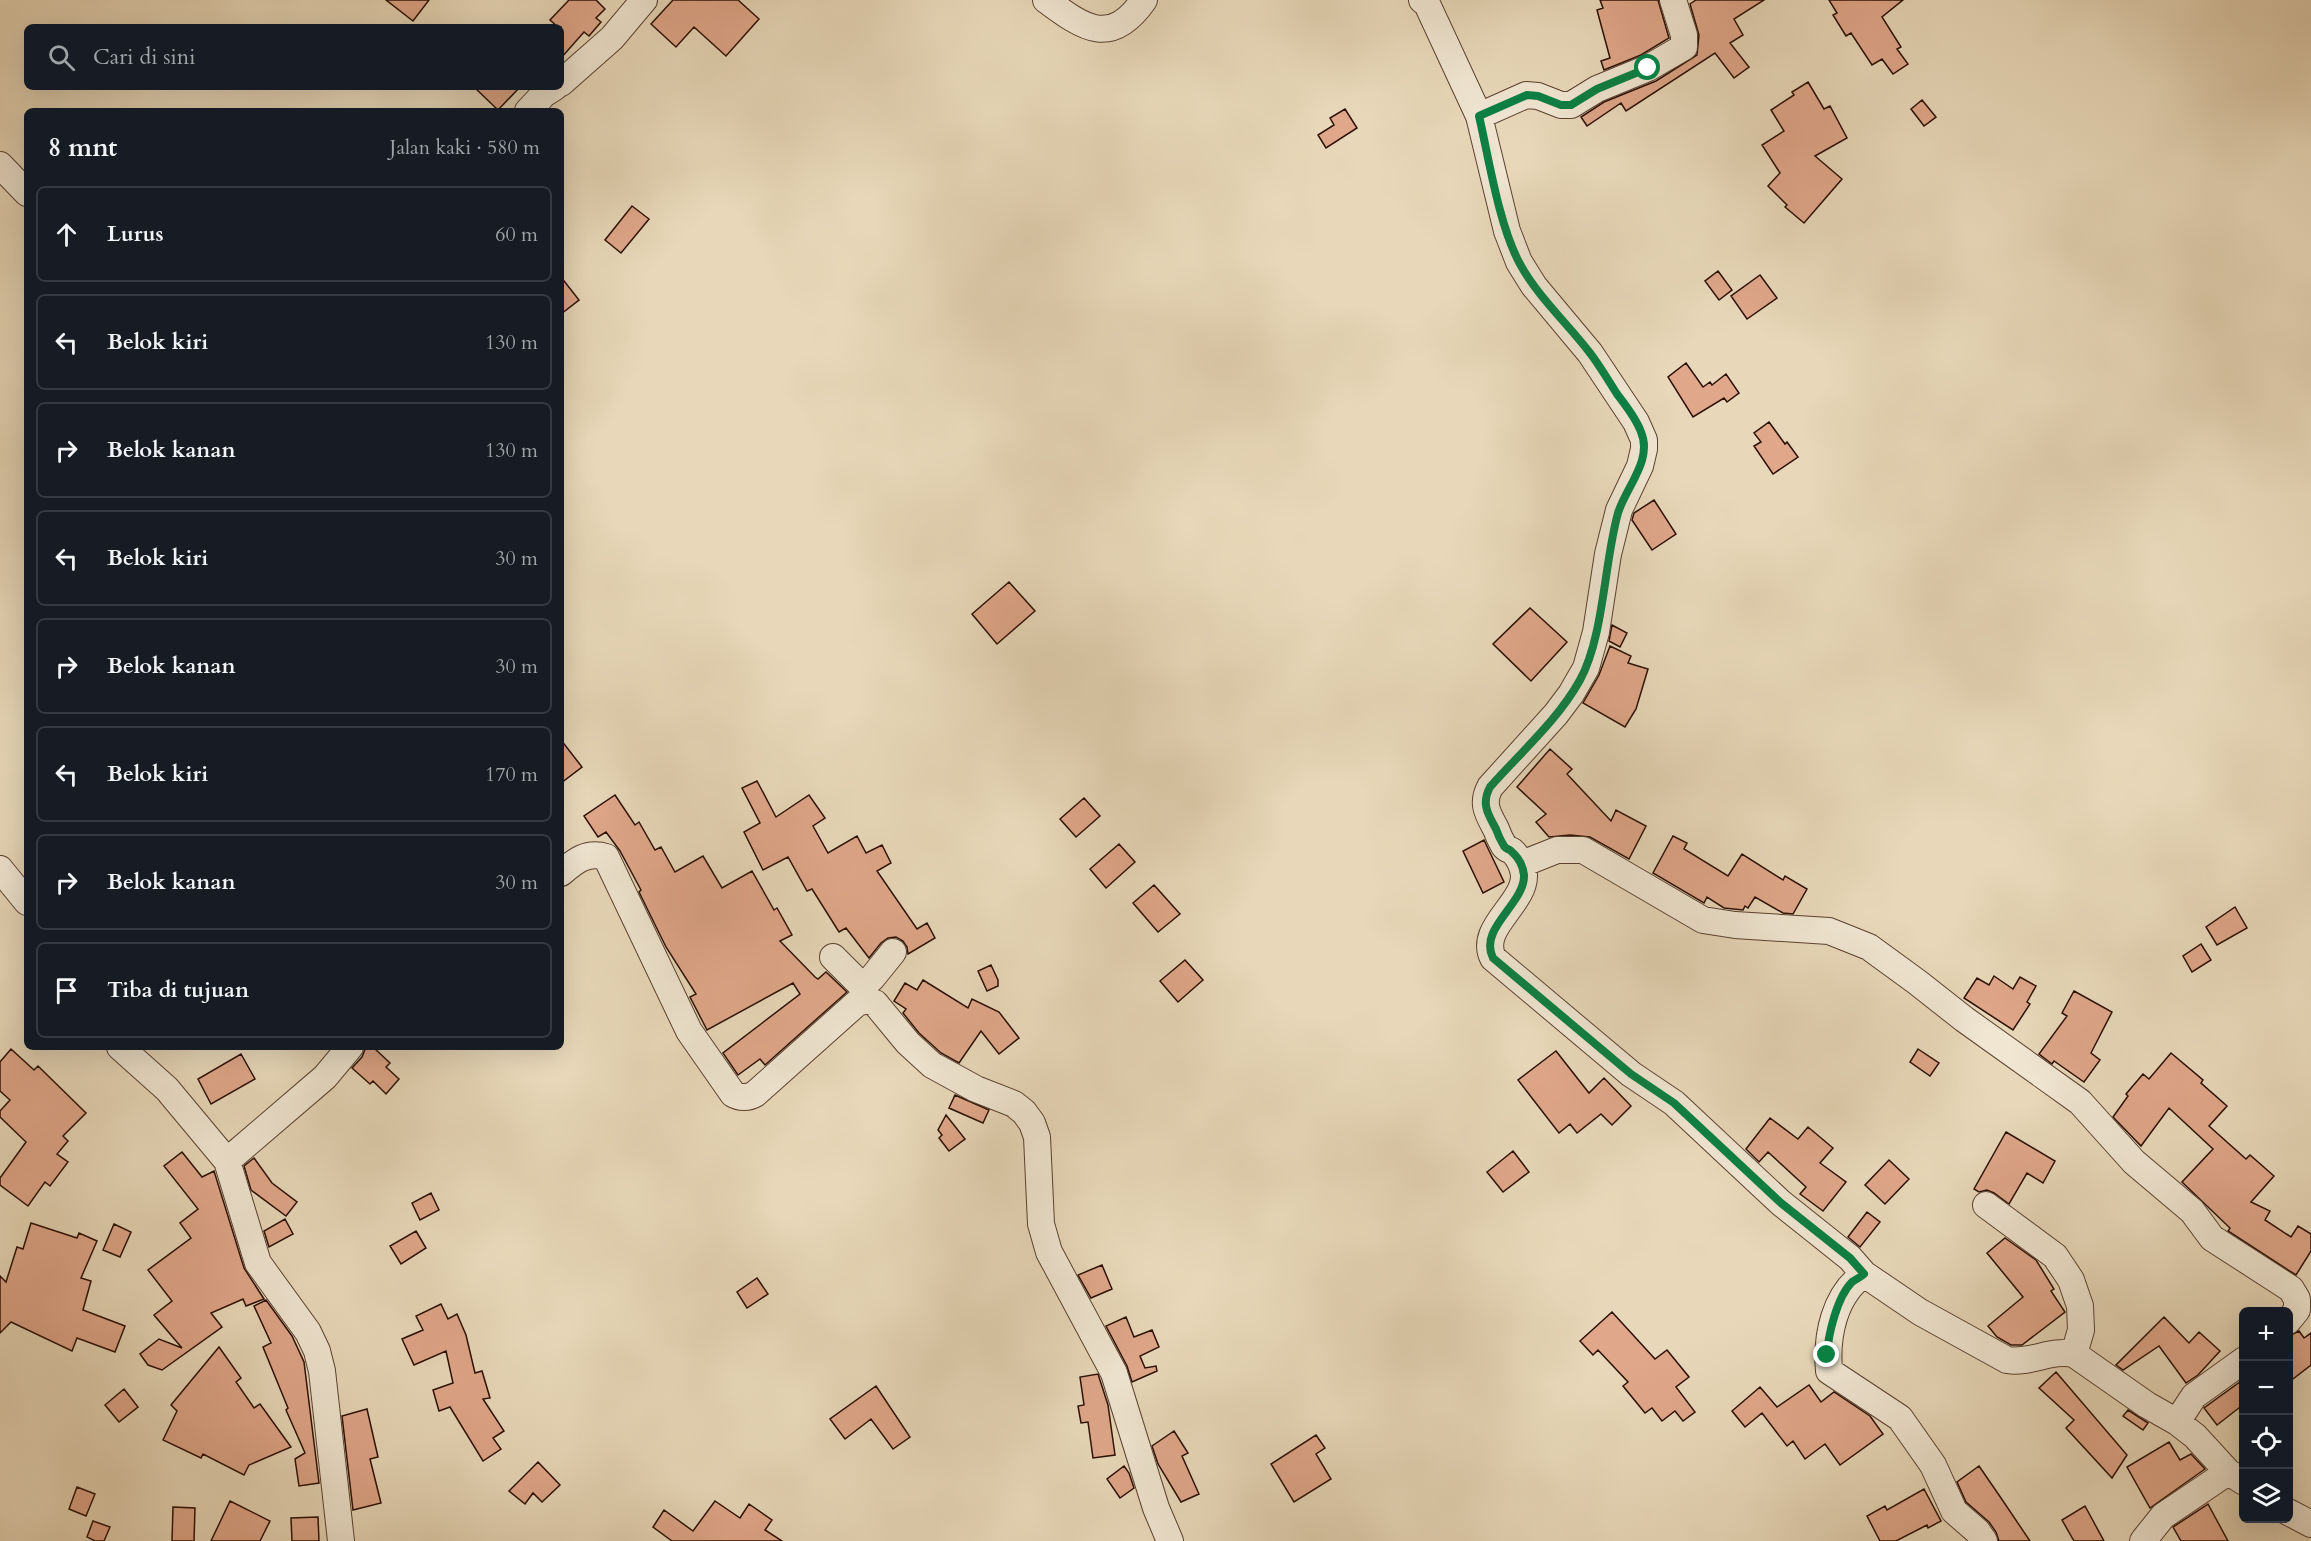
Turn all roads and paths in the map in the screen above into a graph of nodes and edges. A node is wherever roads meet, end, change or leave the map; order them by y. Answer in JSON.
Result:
{"nodes":[{"id":1,"x":644,"y":0,"type":"edge"},
{"id":2,"x":1046,"y":0,"type":"edge"},
{"id":3,"x":1144,"y":0,"type":"edge"},
{"id":4,"x":1422,"y":0,"type":"edge"},
{"id":5,"x":1673,"y":0,"type":"edge"},
{"id":6,"x":564,"y":80,"type":"edge"},
{"id":7,"x":550,"y":90,"type":"edge"},
{"id":8,"x":531,"y":108,"type":"edge"},
{"id":9,"x":1479,"y":116,"type":"junction"},
{"id":10,"x":0,"y":165,"type":"edge"},
{"id":11,"x":24,"y":191,"type":"edge"},
{"id":12,"x":1522,"y":864,"type":"junction"},
{"id":13,"x":0,"y":869,"type":"edge"},
{"id":14,"x":564,"y":870,"type":"edge"},
{"id":15,"x":24,"y":898,"type":"edge"},
{"id":16,"x":893,"y":952,"type":"dead end"},
{"id":17,"x":833,"y":957,"type":"dead end"},
{"id":18,"x":864,"y":993,"type":"junction"},
{"id":19,"x":123,"y":1050,"type":"edge"},
{"id":20,"x":348,"y":1050,"type":"edge"},
{"id":21,"x":227,"y":1161,"type":"junction"},
{"id":22,"x":1986,"y":1204,"type":"dead end"},
{"id":23,"x":1864,"y":1274,"type":"junction"},
{"id":24,"x":2293,"y":1316,"type":"edge"},
{"id":25,"x":2074,"y":1354,"type":"junction"},
{"id":26,"x":2243,"y":1361,"type":"edge"},
{"id":27,"x":2177,"y":1422,"type":"junction"},
{"id":28,"x":2236,"y":1477,"type":"edge"},
{"id":29,"x":2293,"y":1514,"type":"edge"},
{"id":30,"x":2311,"y":1524,"type":"edge"},
{"id":31,"x":341,"y":1541,"type":"edge"},
{"id":32,"x":1170,"y":1541,"type":"edge"},
{"id":33,"x":1984,"y":1541,"type":"edge"},
{"id":34,"x":2143,"y":1541,"type":"edge"}],
"edges":[{"from":1,"to":6,"type":"street"},
{"from":2,"to":3,"type":"street"},
{"from":4,"to":9,"type":"street"},
{"from":5,"to":9,"type":"street"},
{"from":7,"to":8,"type":"street"},
{"from":9,"to":12,"type":"street"},
{"from":10,"to":11,"type":"street"},
{"from":12,"to":23,"type":"street"},
{"from":12,"to":24,"type":"street"},
{"from":13,"to":15,"type":"street"},
{"from":14,"to":18,"type":"street"},
{"from":16,"to":18,"type":"street"},
{"from":17,"to":18,"type":"street"},
{"from":18,"to":32,"type":"street"},
{"from":19,"to":21,"type":"street"},
{"from":20,"to":21,"type":"street"},
{"from":21,"to":31,"type":"street"},
{"from":22,"to":25,"type":"street"},
{"from":23,"to":25,"type":"street"},
{"from":23,"to":33,"type":"street"},
{"from":25,"to":27,"type":"street"},
{"from":26,"to":27,"type":"street"},
{"from":27,"to":28,"type":"street"},
{"from":28,"to":34,"type":"street"},
{"from":29,"to":30,"type":"street"}]}
